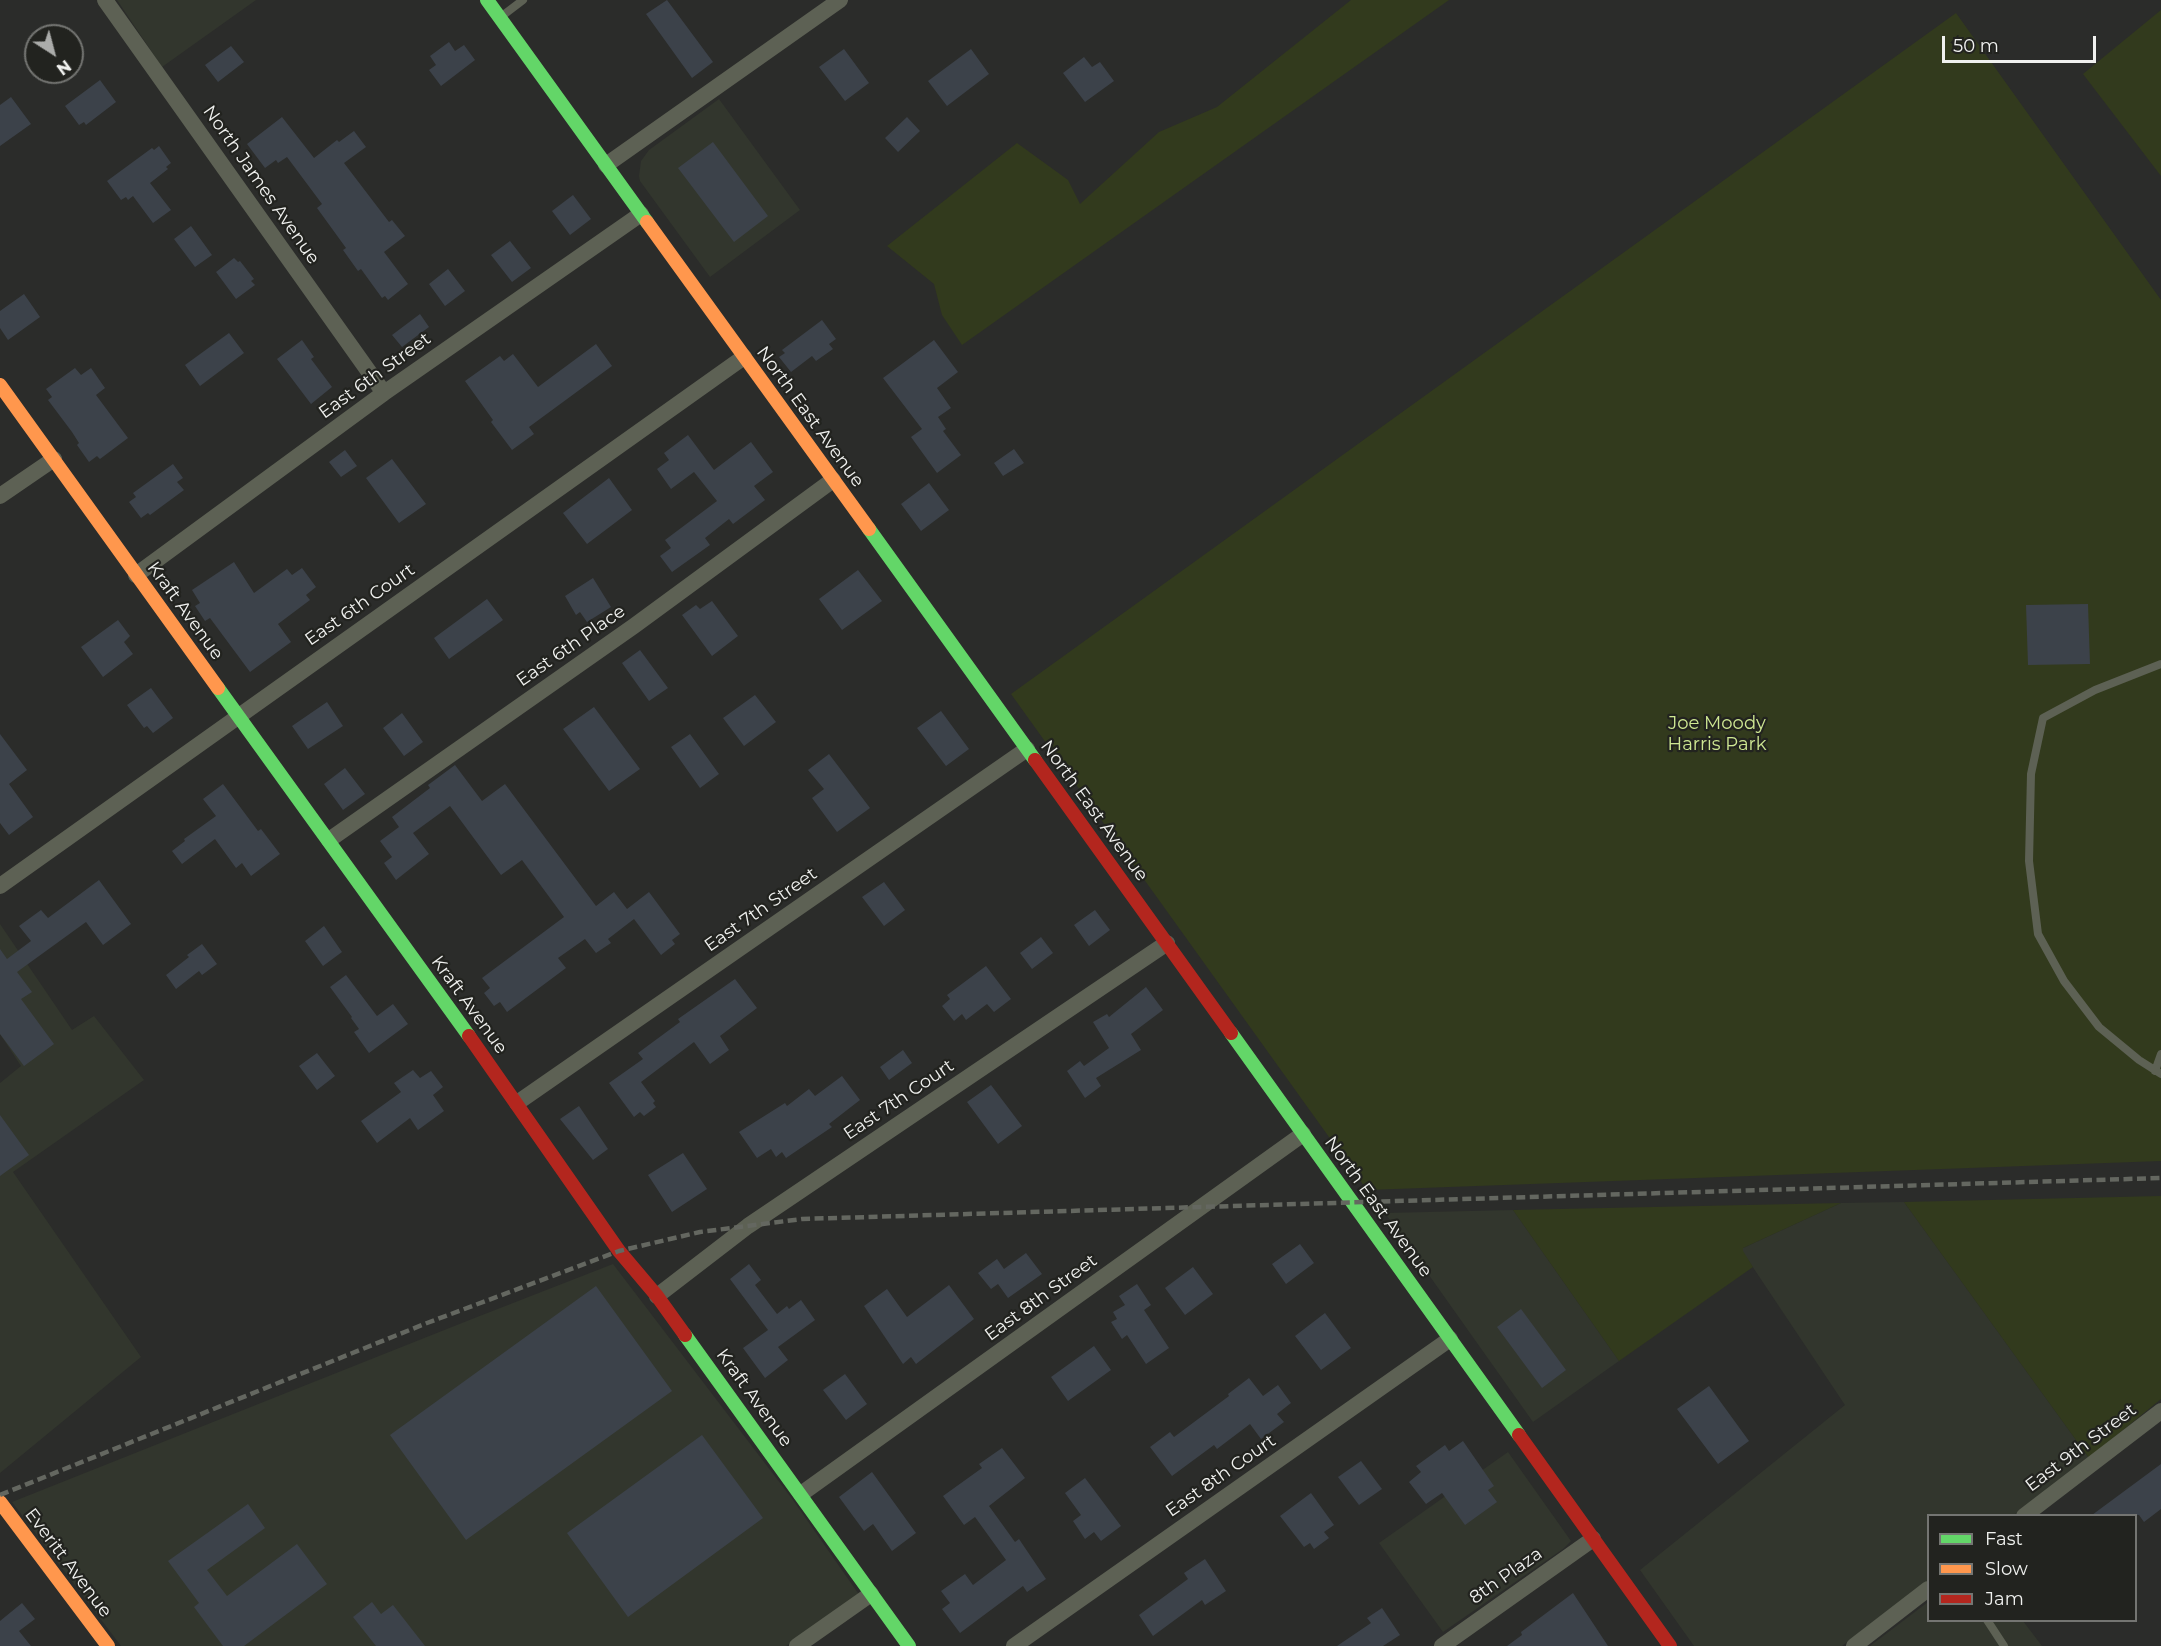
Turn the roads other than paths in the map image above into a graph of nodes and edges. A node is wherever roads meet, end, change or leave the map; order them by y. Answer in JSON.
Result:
{"nodes":[{"id":1,"x":105,"y":0,"type":"edge"},
{"id":2,"x":487,"y":0,"type":"edge"},
{"id":3,"x":523,"y":0,"type":"edge"},
{"id":4,"x":840,"y":0,"type":"edge"},
{"id":5,"x":500,"y":18,"type":"junction"},
{"id":6,"x":606,"y":165,"type":"junction"},
{"id":7,"x":641,"y":214,"type":"junction"},
{"id":8,"x":744,"y":357,"type":"junction"},
{"id":9,"x":0,"y":385,"type":"edge"},
{"id":10,"x":384,"y":393,"type":"junction"},
{"id":11,"x":54,"y":459,"type":"junction"},
{"id":12,"x":833,"y":480,"type":"junction"},
{"id":13,"x":0,"y":496,"type":"edge"},
{"id":14,"x":136,"y":575,"type":"junction"},
{"id":15,"x":2161,"y":664,"type":"edge"},
{"id":16,"x":238,"y":716,"type":"junction"},
{"id":17,"x":1027,"y":749,"type":"junction"},
{"id":18,"x":329,"y":840,"type":"junction"},
{"id":19,"x":0,"y":886,"type":"edge"},
{"id":20,"x":1167,"y":942,"type":"junction"},
{"id":21,"x":2161,"y":1054,"type":"edge"},
{"id":22,"x":2158,"y":1072,"type":"edge"},
{"id":23,"x":517,"y":1103,"type":"junction"},
{"id":24,"x":1303,"y":1134,"type":"junction"},
{"id":25,"x":657,"y":1296,"type":"junction"},
{"id":26,"x":1450,"y":1339,"type":"junction"},
{"id":27,"x":2161,"y":1411,"type":"edge"},
{"id":28,"x":801,"y":1494,"type":"junction"},
{"id":29,"x":2,"y":1510,"type":"edge"},
{"id":30,"x":2025,"y":1514,"type":"edge"},
{"id":31,"x":1593,"y":1539,"type":"junction"},
{"id":32,"x":1927,"y":1591,"type":"edge"},
{"id":33,"x":871,"y":1594,"type":"junction"},
{"id":34,"x":1988,"y":1622,"type":"edge"},
{"id":35,"x":108,"y":1646,"type":"edge"},
{"id":36,"x":797,"y":1646,"type":"edge"},
{"id":37,"x":909,"y":1646,"type":"edge"},
{"id":38,"x":1014,"y":1646,"type":"edge"},
{"id":39,"x":1442,"y":1646,"type":"edge"},
{"id":40,"x":1670,"y":1646,"type":"edge"},
{"id":41,"x":1854,"y":1646,"type":"edge"},
{"id":42,"x":2004,"y":1646,"type":"edge"}],
"edges":[{"from":1,"to":10,"type":"street","name":"North James Avenue"},
{"from":2,"to":5,"type":"main road","name":"North East Avenue"},
{"from":3,"to":5,"type":"lane"},
{"from":4,"to":6,"type":"street"},
{"from":5,"to":6,"type":"main road","name":"North East Avenue"},
{"from":6,"to":7,"type":"main road","name":"North East Avenue"},
{"from":7,"to":8,"type":"main road","name":"North East Avenue"},
{"from":7,"to":10,"type":"street","name":"East 6th Street"},
{"from":8,"to":12,"type":"main road","name":"North East Avenue"},
{"from":8,"to":16,"type":"street","name":"East 6th Court"},
{"from":9,"to":11,"type":"main road","name":"Kraft Avenue"},
{"from":10,"to":14,"type":"street","name":"East 6th Street"},
{"from":11,"to":13,"type":"street"},
{"from":11,"to":14,"type":"main road","name":"Kraft Avenue"},
{"from":12,"to":17,"type":"main road","name":"North East Avenue"},
{"from":12,"to":18,"type":"street","name":"East 6th Place"},
{"from":14,"to":16,"type":"main road","name":"Kraft Avenue"},
{"from":15,"to":22,"type":"lane"},
{"from":16,"to":18,"type":"main road","name":"Kraft Avenue"},
{"from":16,"to":19,"type":"street","name":"East 6th Court"},
{"from":17,"to":20,"type":"main road","name":"North East Avenue"},
{"from":17,"to":23,"type":"street","name":"East 7th Street"},
{"from":18,"to":23,"type":"main road","name":"Kraft Avenue"},
{"from":20,"to":24,"type":"main road","name":"North East Avenue"},
{"from":20,"to":25,"type":"street","name":"East 7th Court"},
{"from":21,"to":22,"type":"lane"},
{"from":23,"to":25,"type":"main road","name":"Kraft Avenue"},
{"from":24,"to":26,"type":"main road","name":"North East Avenue"},
{"from":24,"to":28,"type":"street","name":"East 8th Street"},
{"from":25,"to":28,"type":"main road","name":"Kraft Avenue"},
{"from":26,"to":31,"type":"main road","name":"North East Avenue"},
{"from":26,"to":38,"type":"street","name":"East 8th Court"},
{"from":27,"to":30,"type":"street","name":"East 9th Street"},
{"from":28,"to":33,"type":"main road","name":"Kraft Avenue"},
{"from":29,"to":35,"type":"main road","name":"Everitt Avenue"},
{"from":31,"to":39,"type":"street","name":"8th Plaza"},
{"from":31,"to":40,"type":"main road","name":"North East Avenue"},
{"from":32,"to":41,"type":"street"},
{"from":33,"to":36,"type":"street"},
{"from":33,"to":37,"type":"main road","name":"Kraft Avenue"},
{"from":34,"to":42,"type":"lane"}]}
